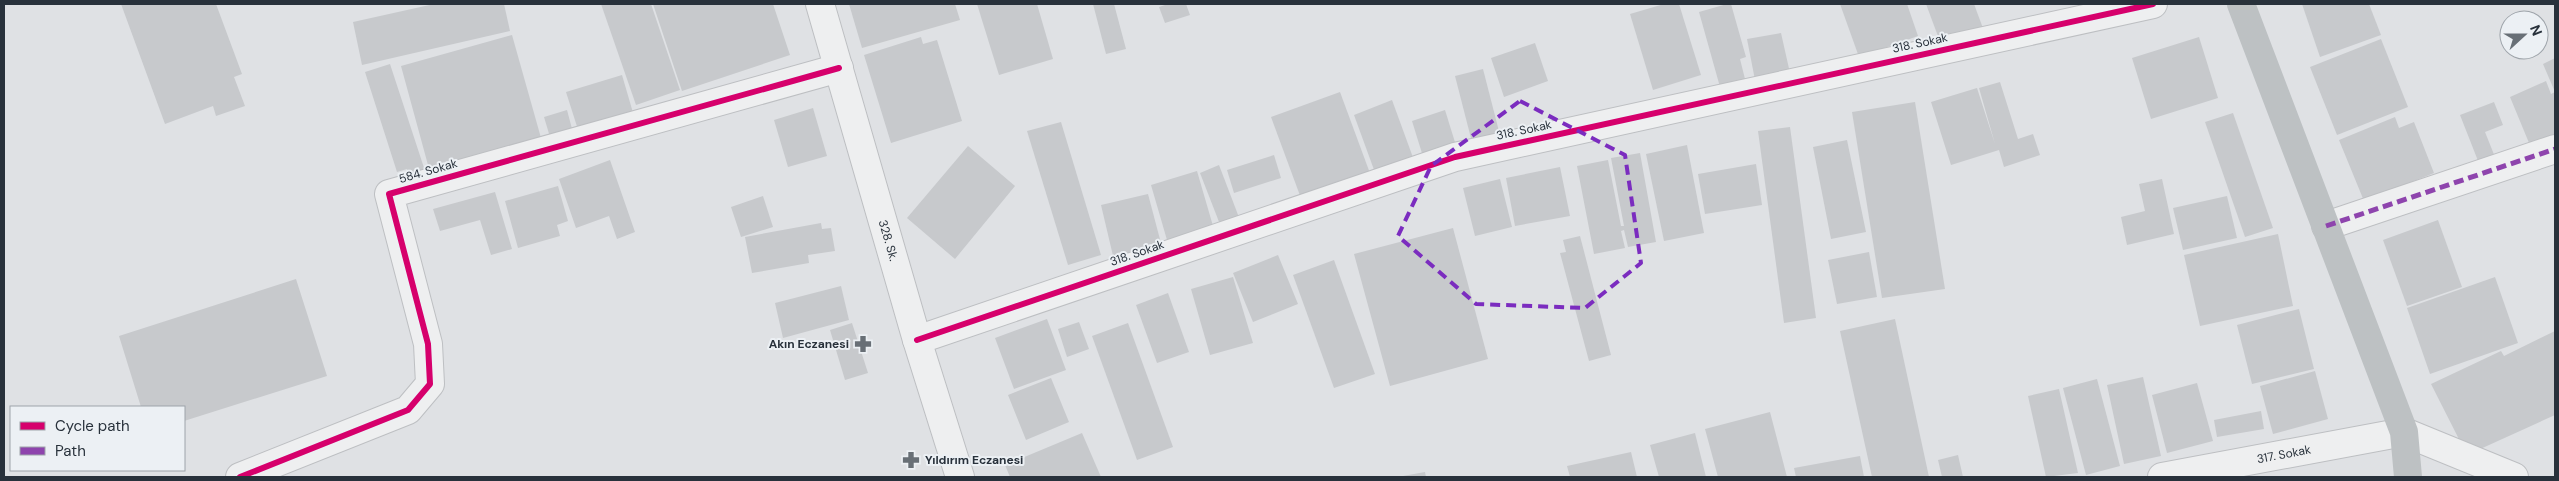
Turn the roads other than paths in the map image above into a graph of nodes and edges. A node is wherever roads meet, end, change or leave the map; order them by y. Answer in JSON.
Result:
{"nodes":[{"id":1,"x":820,"y":4,"type":"edge"},
{"id":2,"x":2153,"y":4,"type":"edge"},
{"id":3,"x":2241,"y":4,"type":"edge"},
{"id":4,"x":839,"y":68,"type":"junction"},
{"id":5,"x":2555,"y":150,"type":"edge"},
{"id":6,"x":2326,"y":226,"type":"junction"},
{"id":7,"x":917,"y":340,"type":"junction"},
{"id":8,"x":2404,"y":432,"type":"junction"},
{"id":9,"x":240,"y":477,"type":"edge"},
{"id":10,"x":960,"y":477,"type":"edge"},
{"id":11,"x":2162,"y":477,"type":"edge"},
{"id":12,"x":2408,"y":477,"type":"edge"},
{"id":13,"x":2514,"y":477,"type":"edge"}],
"edges":[{"from":1,"to":4,"type":"street","name":"328. Sk."},
{"from":2,"to":7,"type":"street","name":"318. Sokak"},
{"from":3,"to":6,"type":"main road"},
{"from":4,"to":7,"type":"street","name":"328. Sk."},
{"from":4,"to":9,"type":"street","name":"584. Sokak"},
{"from":5,"to":6,"type":"street"},
{"from":6,"to":8,"type":"main road"},
{"from":7,"to":10,"type":"street","name":"328. Sk."},
{"from":8,"to":11,"type":"street","name":"317. Sokak"},
{"from":8,"to":12,"type":"main road"},
{"from":8,"to":13,"type":"street"}]}
